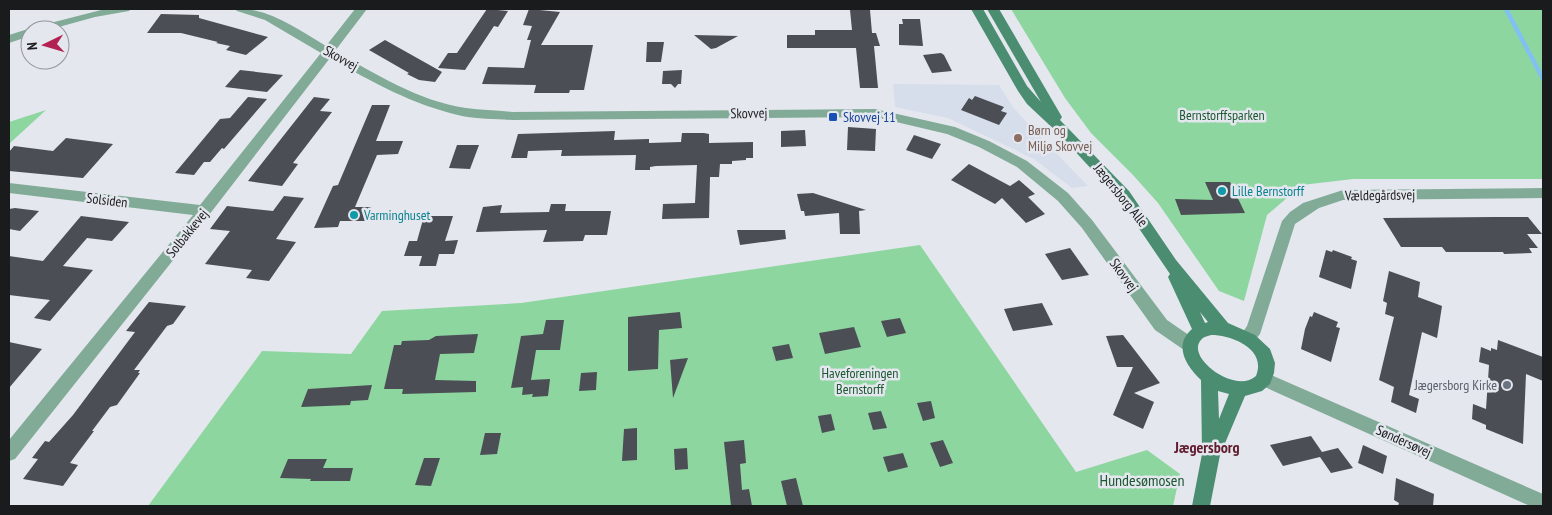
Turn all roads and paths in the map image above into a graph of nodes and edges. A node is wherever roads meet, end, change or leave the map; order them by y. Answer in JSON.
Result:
{"nodes":[{"id":1,"x":124,"y":9,"type":"edge"},
{"id":2,"x":241,"y":9,"type":"edge"},
{"id":3,"x":361,"y":9,"type":"edge"},
{"id":4,"x":977,"y":9,"type":"edge"},
{"id":5,"x":993,"y":9,"type":"edge"},
{"id":6,"x":70,"y":21,"type":"edge"},
{"id":7,"x":329,"y":52,"type":"junction"},
{"id":8,"x":1064,"y":131,"type":"junction"},
{"id":9,"x":9,"y":188,"type":"edge"},
{"id":10,"x":1543,"y":194,"type":"edge"},
{"id":11,"x":204,"y":211,"type":"junction"},
{"id":12,"x":1171,"y":264,"type":"junction"},
{"id":13,"x":1222,"y":328,"type":"junction"},
{"id":14,"x":1200,"y":331,"type":"junction"},
{"id":15,"x":1247,"y":338,"type":"junction"},
{"id":16,"x":1190,"y":345,"type":"junction"},
{"id":17,"x":1208,"y":378,"type":"junction"},
{"id":18,"x":1264,"y":379,"type":"junction"},
{"id":19,"x":1239,"y":389,"type":"junction"},
{"id":20,"x":9,"y":453,"type":"edge"},
{"id":21,"x":1211,"y":454,"type":"junction"},
{"id":22,"x":1543,"y":503,"type":"edge"},
{"id":23,"x":1201,"y":506,"type":"edge"}],
"edges":[{"from":1,"to":6,"type":"street"},
{"from":2,"to":7,"type":"street","name":"Skovvej"},
{"from":3,"to":7,"type":"street","name":"Solbakkevej"},
{"from":4,"to":8,"type":"street","name":"Jægersborg Alle"},
{"from":5,"to":8,"type":"street","name":"Jægersborg Alle"},
{"from":7,"to":11,"type":"street","name":"Solbakkevej"},
{"from":7,"to":16,"type":"street","name":"Skovvej"},
{"from":8,"to":12,"type":"street","name":"Jægersborg Alle"},
{"from":9,"to":11,"type":"street","name":"Solsiden"},
{"from":10,"to":15,"type":"street","name":"Vældegårdsvej"},
{"from":11,"to":20,"type":"street","name":"Solbakkevej"},
{"from":12,"to":13,"type":"street","name":"Jægersborg Alle"},
{"from":12,"to":14,"type":"street","name":"Jægersborg Alle"},
{"from":13,"to":14,"type":"street"},
{"from":13,"to":15,"type":"street"},
{"from":14,"to":16,"type":"street"},
{"from":15,"to":18,"type":"street"},
{"from":16,"to":17,"type":"street"},
{"from":17,"to":19,"type":"street"},
{"from":17,"to":21,"type":"street"},
{"from":18,"to":19,"type":"street"},
{"from":18,"to":22,"type":"street","name":"Søndersøvej"},
{"from":19,"to":21,"type":"street"},
{"from":21,"to":23,"type":"street"}]}
